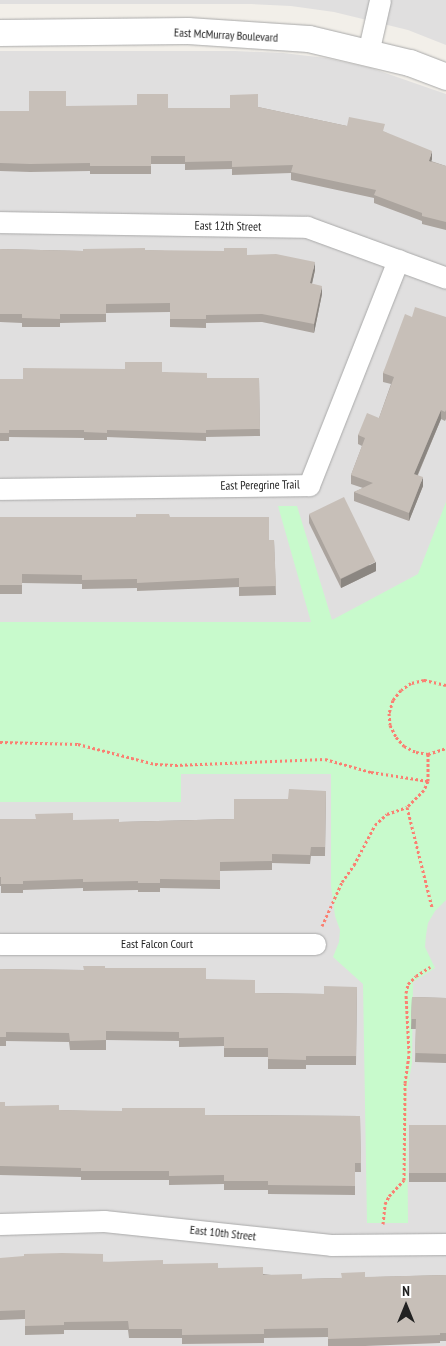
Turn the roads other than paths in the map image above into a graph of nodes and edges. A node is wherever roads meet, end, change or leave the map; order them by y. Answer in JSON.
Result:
{"nodes":[{"id":1,"x":380,"y":0,"type":"edge"},
{"id":2,"x":0,"y":33,"type":"edge"},
{"id":3,"x":368,"y":53,"type":"junction"},
{"id":4,"x":446,"y":77,"type":"edge"},
{"id":5,"x":0,"y":222,"type":"edge"},
{"id":6,"x":398,"y":260,"type":"junction"},
{"id":7,"x":446,"y":278,"type":"edge"},
{"id":8,"x":0,"y":489,"type":"edge"},
{"id":9,"x":0,"y":944,"type":"edge"},
{"id":10,"x":315,"y":944,"type":"dead end"},
{"id":11,"x":0,"y":1224,"type":"edge"},
{"id":12,"x":446,"y":1244,"type":"edge"}],
"edges":[{"from":1,"to":3,"type":"street"},
{"from":2,"to":3,"type":"street","name":"East McMurray Boulevard"},
{"from":3,"to":4,"type":"street","name":"East McMurray Boulevard"},
{"from":5,"to":6,"type":"street","name":"East 12th Street"},
{"from":6,"to":7,"type":"street","name":"East 12th Street"},
{"from":6,"to":8,"type":"street","name":"East Peregrine Trail"},
{"from":9,"to":10,"type":"street","name":"East Falcon Court"},
{"from":11,"to":12,"type":"street","name":"East 10th Street"}]}
